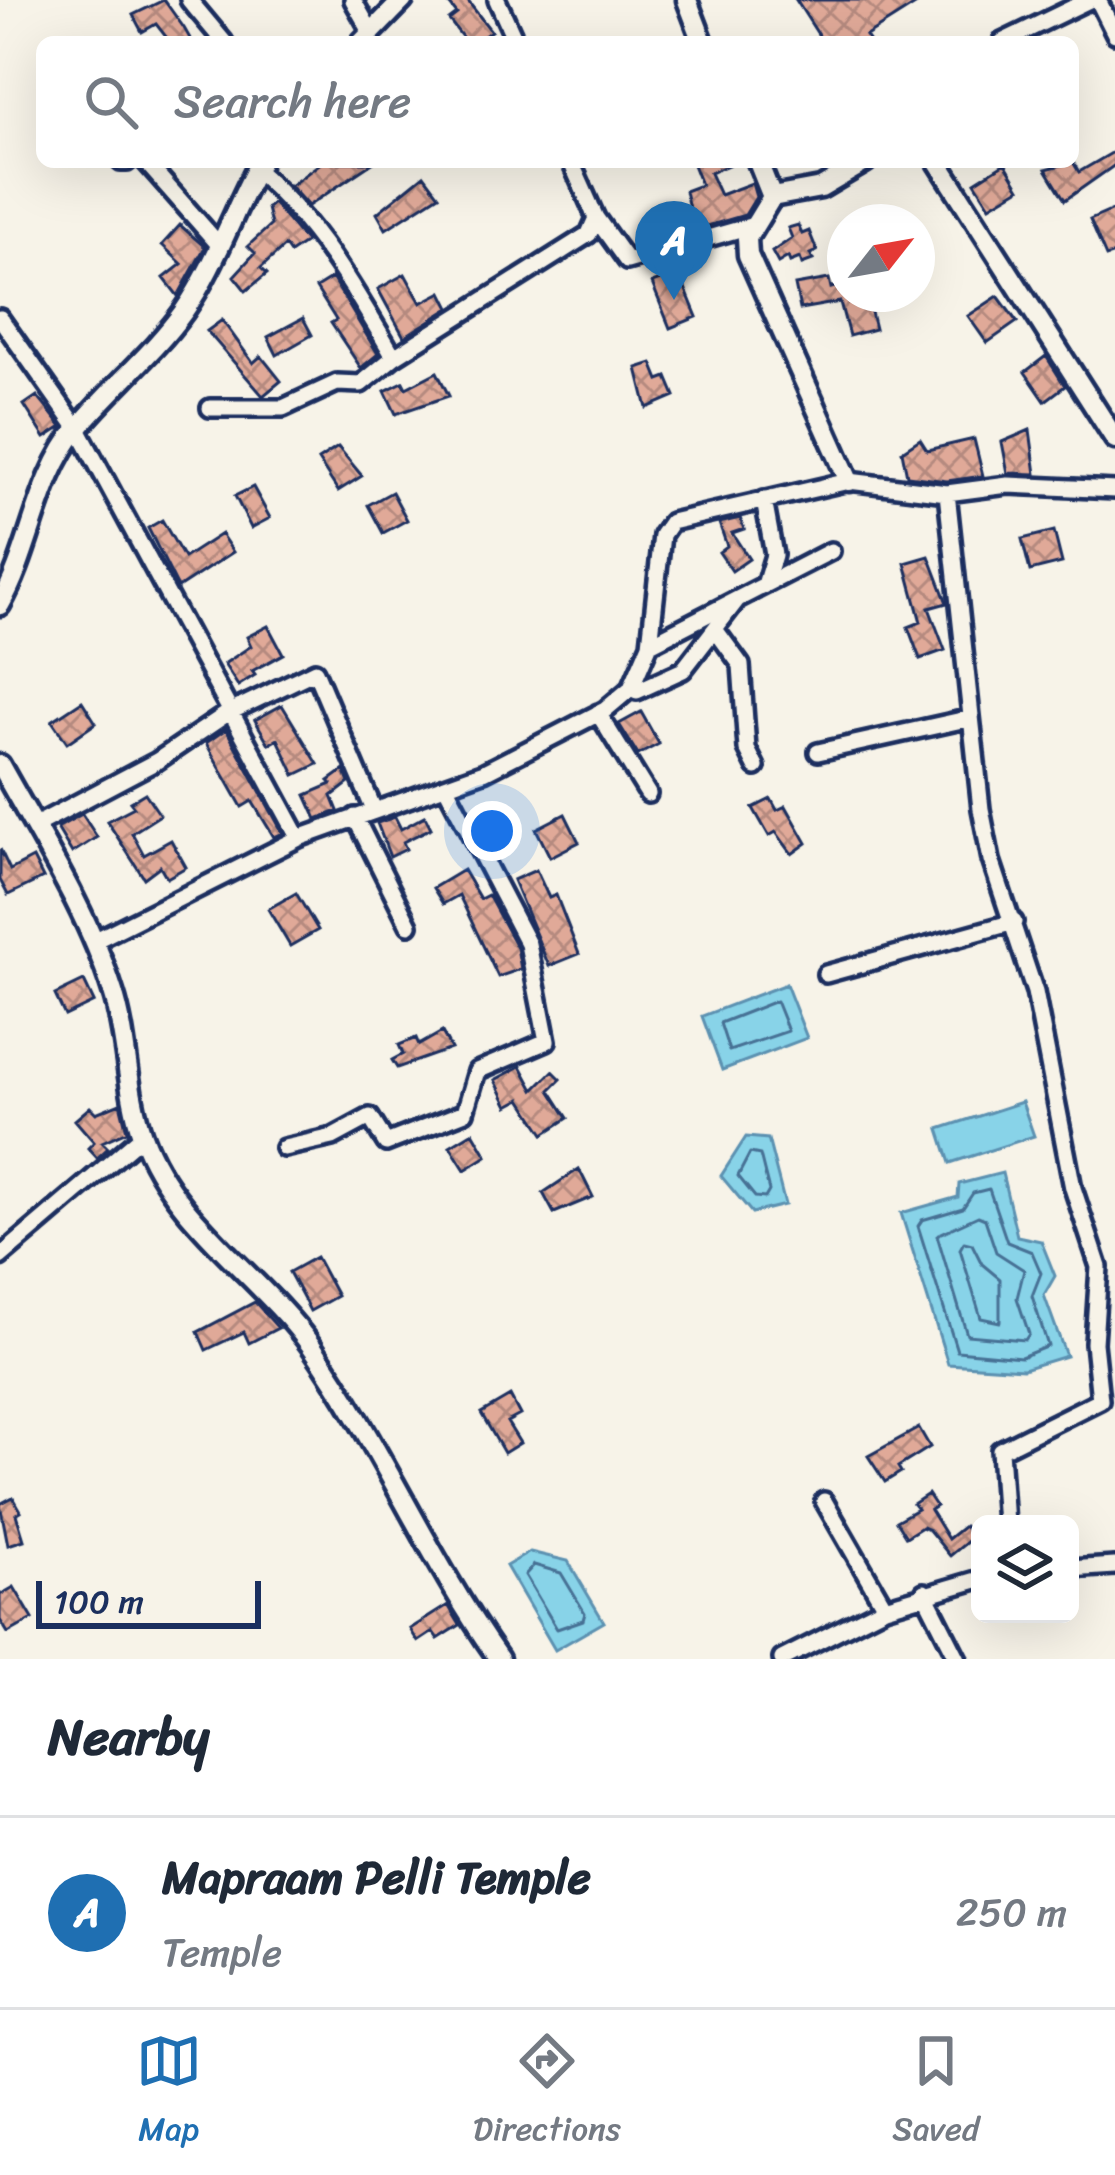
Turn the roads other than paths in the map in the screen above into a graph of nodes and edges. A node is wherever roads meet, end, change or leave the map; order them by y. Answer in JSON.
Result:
{"nodes":[{"id":1,"x":190,"y":0,"type":"edge"},
{"id":2,"x":353,"y":0,"type":"edge"},
{"id":3,"x":403,"y":0,"type":"edge"},
{"id":4,"x":497,"y":0,"type":"edge"},
{"id":5,"x":687,"y":0,"type":"edge"},
{"id":6,"x":1093,"y":0,"type":"edge"},
{"id":7,"x":1055,"y":7,"type":"edge"},
{"id":8,"x":1115,"y":34,"type":"edge"},
{"id":9,"x":219,"y":36,"type":"edge"},
{"id":10,"x":366,"y":36,"type":"edge"},
{"id":11,"x":367,"y":36,"type":"edge"},
{"id":12,"x":513,"y":36,"type":"edge"},
{"id":13,"x":701,"y":36,"type":"edge"},
{"id":14,"x":1012,"y":36,"type":"edge"},
{"id":15,"x":151,"y":168,"type":"edge"},
{"id":16,"x":257,"y":168,"type":"edge"},
{"id":17,"x":260,"y":168,"type":"edge"},
{"id":18,"x":574,"y":168,"type":"edge"},
{"id":19,"x":760,"y":168,"type":"edge"},
{"id":20,"x":855,"y":168,"type":"edge"},
{"id":21,"x":942,"y":168,"type":"edge"},
{"id":22,"x":772,"y":197,"type":"junction"},
{"id":23,"x":596,"y":218,"type":"junction"},
{"id":24,"x":754,"y":225,"type":"junction"},
{"id":25,"x":220,"y":246,"type":"junction"},
{"id":26,"x":0,"y":318,"type":"edge"},
{"id":27,"x":394,"y":356,"type":"junction"},
{"id":28,"x":210,"y":408,"type":"dead end"},
{"id":29,"x":78,"y":429,"type":"junction"},
{"id":30,"x":1115,"y":439,"type":"edge"},
{"id":31,"x":849,"y":481,"type":"junction"},
{"id":32,"x":1115,"y":490,"type":"edge"},
{"id":33,"x":946,"y":493,"type":"junction"},
{"id":34,"x":764,"y":500,"type":"junction"},
{"id":35,"x":831,"y":550,"type":"dead end"},
{"id":36,"x":765,"y":585,"type":"junction"},
{"id":37,"x":739,"y":598,"type":"junction"},
{"id":38,"x":0,"y":605,"type":"edge"},
{"id":39,"x":717,"y":632,"type":"junction"},
{"id":40,"x":650,"y":644,"type":"junction"},
{"id":41,"x":631,"y":688,"type":"junction"},
{"id":42,"x":227,"y":713,"type":"junction"},
{"id":43,"x":598,"y":713,"type":"junction"},
{"id":44,"x":971,"y":718,"type":"junction"},
{"id":45,"x":818,"y":752,"type":"dead end"},
{"id":46,"x":0,"y":765,"type":"edge"},
{"id":47,"x":756,"y":766,"type":"dead end"},
{"id":48,"x":446,"y":787,"type":"junction"},
{"id":49,"x":649,"y":794,"type":"dead end"},
{"id":50,"x":374,"y":810,"type":"junction"},
{"id":51,"x":355,"y":817,"type":"junction"},
{"id":52,"x":34,"y":826,"type":"junction"},
{"id":53,"x":299,"y":838,"type":"junction"},
{"id":54,"x":1015,"y":922,"type":"junction"},
{"id":55,"x":409,"y":925,"type":"dead end"},
{"id":56,"x":96,"y":940,"type":"junction"},
{"id":57,"x":826,"y":974,"type":"dead end"},
{"id":58,"x":142,"y":1136,"type":"junction"},
{"id":59,"x":284,"y":1148,"type":"dead end"},
{"id":60,"x":0,"y":1257,"type":"edge"},
{"id":61,"x":824,"y":1501,"type":"dead end"},
{"id":62,"x":1004,"y":1515,"type":"edge"},
{"id":63,"x":1115,"y":1566,"type":"edge"},
{"id":64,"x":1079,"y":1568,"type":"edge"},
{"id":65,"x":971,"y":1581,"type":"edge"},
{"id":66,"x":924,"y":1592,"type":"junction"},
{"id":67,"x":886,"y":1607,"type":"junction"},
{"id":68,"x":499,"y":1659,"type":"edge"},
{"id":69,"x":782,"y":1659,"type":"edge"},
{"id":70,"x":958,"y":1659,"type":"edge"}],
"edges":[{"from":1,"to":9,"type":"street"},
{"from":2,"to":10,"type":"street"},
{"from":3,"to":11,"type":"main road"},
{"from":4,"to":12,"type":"street"},
{"from":5,"to":13,"type":"main road"},
{"from":6,"to":7,"type":"street"},
{"from":6,"to":8,"type":"street"},
{"from":7,"to":14,"type":"street"},
{"from":15,"to":25,"type":"street"},
{"from":16,"to":25,"type":"main road"},
{"from":17,"to":27,"type":"street"},
{"from":18,"to":23,"type":"street"},
{"from":19,"to":22,"type":"main road"},
{"from":20,"to":22,"type":"main road"},
{"from":21,"to":30,"type":"main road"},
{"from":22,"to":24,"type":"main road"},
{"from":23,"to":24,"type":"street"},
{"from":23,"to":27,"type":"street"},
{"from":24,"to":31,"type":"main road"},
{"from":25,"to":29,"type":"main road"},
{"from":26,"to":29,"type":"street"},
{"from":27,"to":28,"type":"street"},
{"from":29,"to":38,"type":"main road"},
{"from":29,"to":42,"type":"street"},
{"from":31,"to":33,"type":"street"},
{"from":31,"to":34,"type":"street"},
{"from":32,"to":33,"type":"street"},
{"from":33,"to":44,"type":"street"},
{"from":34,"to":36,"type":"street"},
{"from":34,"to":40,"type":"street"},
{"from":35,"to":36,"type":"street"},
{"from":36,"to":37,"type":"street"},
{"from":37,"to":39,"type":"street"},
{"from":37,"to":40,"type":"street"},
{"from":39,"to":41,"type":"street"},
{"from":39,"to":47,"type":"street"},
{"from":40,"to":41,"type":"street"},
{"from":41,"to":43,"type":"street"},
{"from":42,"to":50,"type":"street"},
{"from":42,"to":52,"type":"street"},
{"from":42,"to":53,"type":"street"},
{"from":43,"to":48,"type":"street"},
{"from":43,"to":49,"type":"street"},
{"from":44,"to":45,"type":"street"},
{"from":44,"to":54,"type":"street"},
{"from":46,"to":52,"type":"main road"},
{"from":48,"to":50,"type":"street"},
{"from":48,"to":59,"type":"street"},
{"from":50,"to":51,"type":"street"},
{"from":51,"to":53,"type":"street"},
{"from":51,"to":55,"type":"street"},
{"from":52,"to":56,"type":"main road"},
{"from":53,"to":56,"type":"street"},
{"from":54,"to":57,"type":"street"},
{"from":54,"to":62,"type":"street"},
{"from":56,"to":58,"type":"main road"},
{"from":58,"to":60,"type":"street"},
{"from":58,"to":68,"type":"main road"},
{"from":61,"to":67,"type":"street"},
{"from":63,"to":64,"type":"street"},
{"from":65,"to":66,"type":"street"},
{"from":66,"to":67,"type":"street"},
{"from":66,"to":70,"type":"street"},
{"from":67,"to":69,"type":"street"}]}
